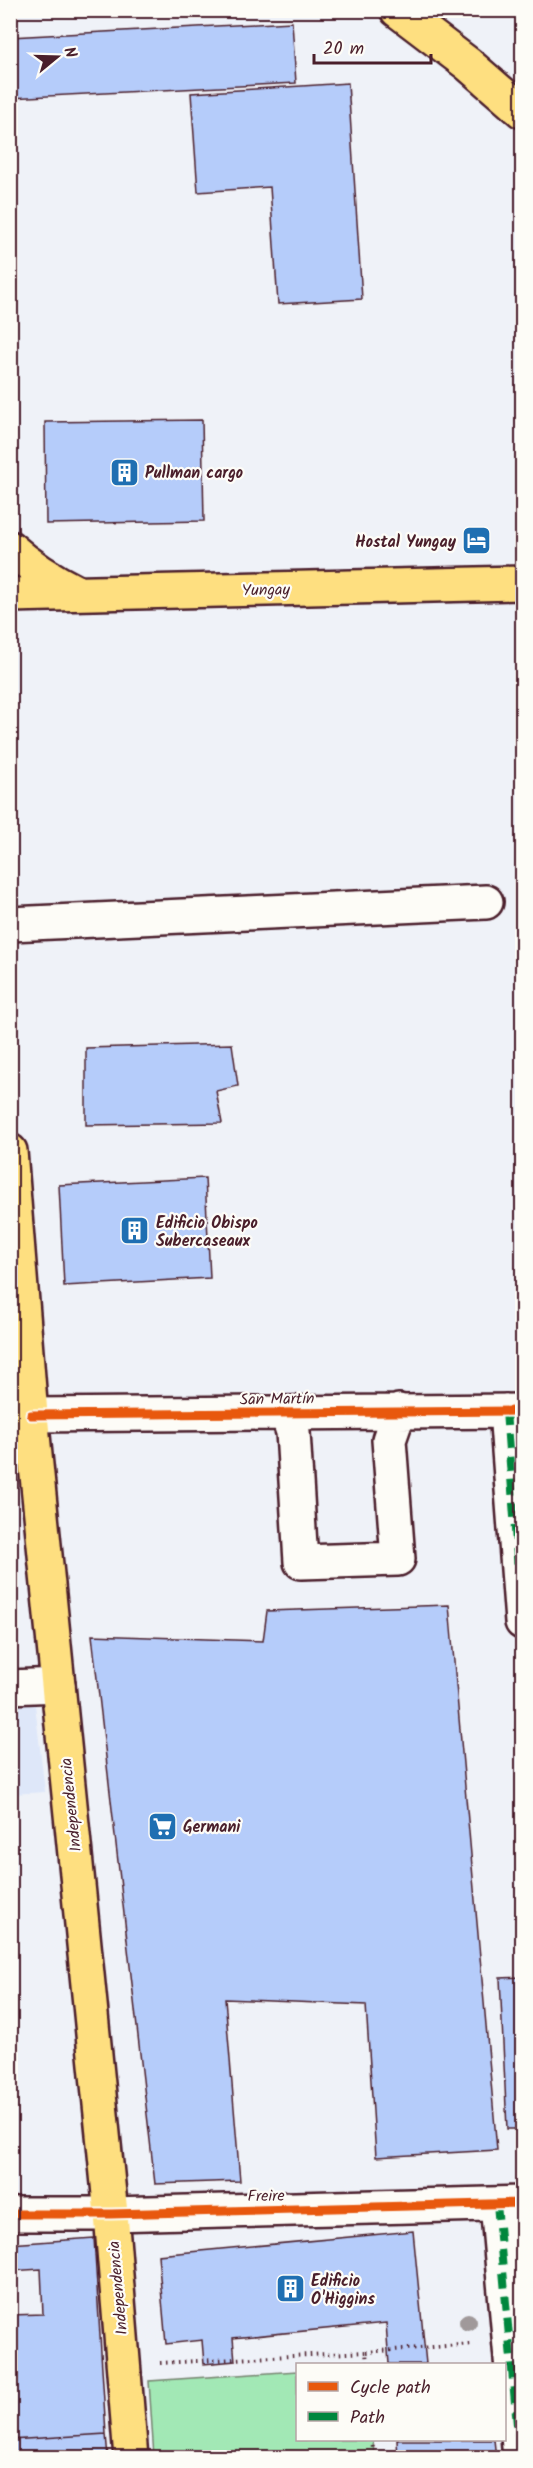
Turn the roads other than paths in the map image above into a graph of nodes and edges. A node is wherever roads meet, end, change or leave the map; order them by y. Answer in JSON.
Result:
{"nodes":[{"id":1,"x":397,"y":10,"type":"edge"},
{"id":2,"x":522,"y":111,"type":"edge"},
{"id":3,"x":10,"y":548,"type":"edge"},
{"id":4,"x":522,"y":583,"type":"edge"},
{"id":5,"x":79,"y":593,"type":"junction"},
{"id":6,"x":10,"y":595,"type":"edge"},
{"id":7,"x":486,"y":902,"type":"dead end"},
{"id":8,"x":10,"y":924,"type":"edge"},
{"id":9,"x":10,"y":1152,"type":"edge"},
{"id":10,"x":399,"y":1411,"type":"junction"},
{"id":11,"x":514,"y":1411,"type":"edge"},
{"id":12,"x":287,"y":1414,"type":"junction"},
{"id":13,"x":21,"y":1415,"type":"edge"},
{"id":14,"x":522,"y":1622,"type":"edge"},
{"id":15,"x":58,"y":1685,"type":"junction"},
{"id":16,"x":10,"y":1687,"type":"edge"},
{"id":17,"x":510,"y":2203,"type":"edge"},
{"id":18,"x":10,"y":2214,"type":"edge"},
{"id":19,"x":111,"y":2214,"type":"junction"},
{"id":20,"x":131,"y":2457,"type":"edge"},
{"id":21,"x":520,"y":2457,"type":"edge"}],
"edges":[{"from":1,"to":2,"type":"main road"},
{"from":3,"to":5,"type":"main road"},
{"from":4,"to":5,"type":"main road","name":"Yungay"},
{"from":5,"to":6,"type":"main road","name":"Yungay"},
{"from":7,"to":8,"type":"street"},
{"from":9,"to":13,"type":"main road","name":"Independencia"},
{"from":10,"to":11,"type":"street","name":"San Martín"},
{"from":10,"to":12,"type":"street","name":"San Martín"},
{"from":10,"to":12,"type":"street"},
{"from":11,"to":14,"type":"street"},
{"from":12,"to":13,"type":"street","name":"San Martín"},
{"from":13,"to":15,"type":"main road","name":"Independencia"},
{"from":15,"to":16,"type":"street"},
{"from":15,"to":19,"type":"main road","name":"Independencia"},
{"from":17,"to":19,"type":"street","name":"Freire"},
{"from":17,"to":21,"type":"street"},
{"from":18,"to":19,"type":"street","name":"Freire"},
{"from":19,"to":20,"type":"main road","name":"Independencia"}]}
